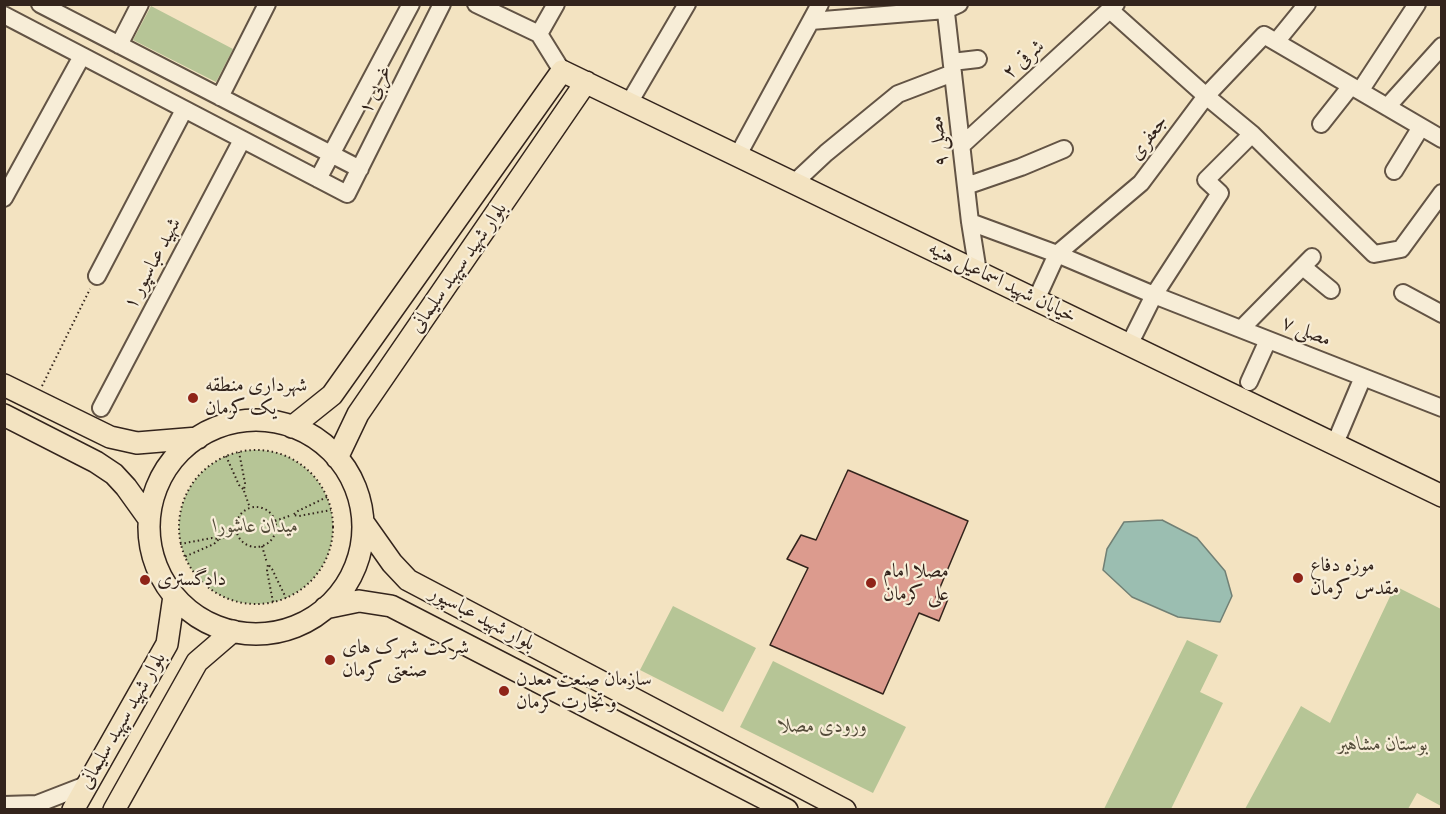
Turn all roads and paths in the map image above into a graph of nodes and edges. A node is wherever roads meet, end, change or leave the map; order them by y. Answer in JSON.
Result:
{"nodes":[{"id":1,"x":39,"y":4,"type":"edge"},
{"id":2,"x":140,"y":4,"type":"edge"},
{"id":3,"x":267,"y":4,"type":"edge"},
{"id":4,"x":411,"y":4,"type":"edge"},
{"id":5,"x":442,"y":4,"type":"edge"},
{"id":6,"x":476,"y":4,"type":"edge"},
{"id":7,"x":556,"y":4,"type":"edge"},
{"id":8,"x":687,"y":4,"type":"edge"},
{"id":9,"x":820,"y":4,"type":"edge"},
{"id":10,"x":1307,"y":4,"type":"edge"},
{"id":11,"x":1417,"y":4,"type":"edge"},
{"id":12,"x":950,"y":6,"type":"edge"},
{"id":13,"x":1113,"y":7,"type":"edge"},
{"id":14,"x":4,"y":15,"type":"edge"},
{"id":15,"x":811,"y":21,"type":"junction"},
{"id":16,"x":539,"y":34,"type":"junction"},
{"id":17,"x":1270,"y":38,"type":"junction"},
{"id":18,"x":119,"y":45,"type":"junction"},
{"id":19,"x":1442,"y":46,"type":"edge"},
{"id":20,"x":82,"y":56,"type":"junction"},
{"id":21,"x":978,"y":59,"type":"dead end"},
{"id":22,"x":952,"y":68,"type":"junction"},
{"id":23,"x":562,"y":71,"type":"junction"},
{"id":24,"x":586,"y":82,"type":"junction"},
{"id":25,"x":1355,"y":88,"type":"junction"},
{"id":26,"x":1206,"y":96,"type":"junction"},
{"id":27,"x":220,"y":97,"type":"junction"},
{"id":28,"x":630,"y":103,"type":"junction"},
{"id":29,"x":1388,"y":107,"type":"junction"},
{"id":30,"x":184,"y":110,"type":"junction"},
{"id":31,"x":1321,"y":124,"type":"dead end"},
{"id":32,"x":1420,"y":127,"type":"junction"},
{"id":33,"x":1252,"y":134,"type":"junction"},
{"id":34,"x":1442,"y":139,"type":"edge"},
{"id":35,"x":242,"y":140,"type":"junction"},
{"id":36,"x":961,"y":146,"type":"junction"},
{"id":37,"x":1064,"y":149,"type":"dead end"},
{"id":38,"x":331,"y":155,"type":"junction"},
{"id":39,"x":738,"y":155,"type":"junction"},
{"id":40,"x":360,"y":169,"type":"junction"},
{"id":41,"x":1394,"y":171,"type":"dead end"},
{"id":42,"x":318,"y":179,"type":"junction"},
{"id":43,"x":794,"y":183,"type":"junction"},
{"id":44,"x":966,"y":186,"type":"junction"},
{"id":45,"x":1442,"y":193,"type":"edge"},
{"id":46,"x":4,"y":198,"type":"edge"},
{"id":47,"x":970,"y":222,"type":"junction"},
{"id":48,"x":1057,"y":254,"type":"junction"},
{"id":49,"x":978,"y":272,"type":"junction"},
{"id":50,"x":97,"y":276,"type":"joint"},
{"id":51,"x":1331,"y":290,"type":"dead end"},
{"id":52,"x":1403,"y":293,"type":"dead end"},
{"id":53,"x":1154,"y":295,"type":"junction"},
{"id":54,"x":1036,"y":300,"type":"junction"},
{"id":55,"x":1442,"y":314,"type":"edge"},
{"id":56,"x":1241,"y":329,"type":"junction"},
{"id":57,"x":1268,"y":340,"type":"junction"},
{"id":58,"x":1129,"y":345,"type":"junction"},
{"id":59,"x":1362,"y":377,"type":"junction"},
{"id":60,"x":1250,"y":382,"type":"dead end"},
{"id":61,"x":4,"y":385,"type":"edge"},
{"id":62,"x":35,"y":400,"type":"junction"},
{"id":63,"x":1440,"y":402,"type":"edge"},
{"id":64,"x":101,"y":408,"type":"dead end"},
{"id":65,"x":4,"y":415,"type":"edge"},
{"id":66,"x":292,"y":427,"type":"junction"},
{"id":67,"x":1339,"y":434,"type":"dead end"},
{"id":68,"x":198,"y":438,"type":"junction"},
{"id":69,"x":239,"y":452,"type":"junction"},
{"id":70,"x":226,"y":456,"type":"junction"},
{"id":71,"x":337,"y":458,"type":"junction"},
{"id":72,"x":244,"y":490,"type":"junction"},
{"id":73,"x":1442,"y":496,"type":"edge"},
{"id":74,"x":327,"y":497,"type":"junction"},
{"id":75,"x":250,"y":508,"type":"junction"},
{"id":76,"x":332,"y":510,"type":"junction"},
{"id":77,"x":293,"y":515,"type":"junction"},
{"id":78,"x":149,"y":519,"type":"junction"},
{"id":79,"x":275,"y":521,"type":"junction"},
{"id":80,"x":363,"y":522,"type":"junction"},
{"id":81,"x":237,"y":533,"type":"junction"},
{"id":82,"x":219,"y":539,"type":"junction"},
{"id":83,"x":180,"y":544,"type":"junction"},
{"id":84,"x":262,"y":546,"type":"junction"},
{"id":85,"x":184,"y":557,"type":"junction"},
{"id":86,"x":268,"y":564,"type":"junction"},
{"id":87,"x":174,"y":596,"type":"junction"},
{"id":88,"x":286,"y":598,"type":"junction"},
{"id":89,"x":273,"y":603,"type":"junction"},
{"id":90,"x":325,"y":608,"type":"junction"},
{"id":91,"x":233,"y":632,"type":"junction"},
{"id":92,"x":87,"y":785,"type":"junction"},
{"id":93,"x":4,"y":805,"type":"edge"},
{"id":94,"x":73,"y":810,"type":"edge"},
{"id":95,"x":114,"y":810,"type":"edge"},
{"id":96,"x":787,"y":810,"type":"edge"},
{"id":97,"x":845,"y":810,"type":"edge"}],
"edges":[{"from":1,"to":18,"type":"street"},
{"from":2,"to":18,"type":"street"},
{"from":3,"to":27,"type":"street"},
{"from":4,"to":38,"type":"street","name":"۱ غربی"},
{"from":5,"to":40,"type":"street","name":"۱ غربی"},
{"from":6,"to":16,"type":"street"},
{"from":7,"to":16,"type":"street"},
{"from":8,"to":28,"type":"street"},
{"from":9,"to":15,"type":"street"},
{"from":10,"to":17,"type":"street","name":"جعفری"},
{"from":11,"to":25,"type":"street"},
{"from":12,"to":15,"type":"street"},
{"from":12,"to":22,"type":"street","name":"مصلی ۹"},
{"from":13,"to":26,"type":"street"},
{"from":13,"to":36,"type":"street","name":"۲ شرقی"},
{"from":14,"to":20,"type":"street"},
{"from":15,"to":39,"type":"street"},
{"from":16,"to":23,"type":"street"},
{"from":17,"to":25,"type":"street"},
{"from":17,"to":26,"type":"street","name":"جعفری"},
{"from":18,"to":27,"type":"street"},
{"from":19,"to":29,"type":"street"},
{"from":20,"to":30,"type":"street"},
{"from":20,"to":46,"type":"street"},
{"from":21,"to":22,"type":"street"},
{"from":22,"to":36,"type":"street","name":"مصلی ۹"},
{"from":22,"to":43,"type":"street"},
{"from":23,"to":24,"type":"main road","name":"خیابان شهید اسماعیل هنیه"},
{"from":23,"to":66,"type":"main road","name":"بلوار شهید سپهبد سلیمانی"},
{"from":24,"to":28,"type":"main road","name":"خیابان شهید اسماعیل هنیه"},
{"from":24,"to":71,"type":"main road","name":"بلوار شهید سپهبد سلیمانی"},
{"from":25,"to":29,"type":"street"},
{"from":25,"to":31,"type":"street"},
{"from":26,"to":33,"type":"street"},
{"from":26,"to":48,"type":"street","name":"جعفری"},
{"from":27,"to":38,"type":"street"},
{"from":28,"to":39,"type":"main road","name":"خیابان شهید اسماعیل هنیه"},
{"from":29,"to":32,"type":"street"},
{"from":30,"to":35,"type":"street"},
{"from":30,"to":50,"type":"street"},
{"from":32,"to":34,"type":"street"},
{"from":32,"to":41,"type":"street"},
{"from":33,"to":45,"type":"street"},
{"from":33,"to":53,"type":"street"},
{"from":35,"to":42,"type":"street"},
{"from":35,"to":64,"type":"street","name":"شهید عباسپور ۱"},
{"from":36,"to":44,"type":"street","name":"مصلی ۹"},
{"from":37,"to":44,"type":"street"},
{"from":38,"to":40,"type":"street"},
{"from":38,"to":42,"type":"street","name":"۱ غربی"},
{"from":39,"to":43,"type":"main road","name":"خیابان شهید اسماعیل هنیه"},
{"from":40,"to":42,"type":"street","name":"۱ غربی"},
{"from":43,"to":49,"type":"main road","name":"خیابان شهید اسماعیل هنیه"},
{"from":44,"to":47,"type":"street","name":"مصلی ۹"},
{"from":47,"to":48,"type":"street","name":"مصلی ۷"},
{"from":47,"to":49,"type":"street","name":"مصلی ۹"},
{"from":48,"to":53,"type":"street","name":"مصلی ۷"},
{"from":48,"to":54,"type":"street"},
{"from":49,"to":54,"type":"main road","name":"خیابان شهید اسماعیل هنیه"},
{"from":50,"to":62,"type":"path"},
{"from":51,"to":56,"type":"street"},
{"from":52,"to":55,"type":"street"},
{"from":53,"to":56,"type":"street","name":"مصلی ۷"},
{"from":53,"to":58,"type":"street"},
{"from":54,"to":58,"type":"main road","name":"خیابان شهید اسماعیل هنیه"},
{"from":56,"to":57,"type":"street","name":"مصلی ۷"},
{"from":57,"to":59,"type":"street","name":"مصلی ۷"},
{"from":57,"to":60,"type":"street"},
{"from":58,"to":73,"type":"main road","name":"خیابان شهید اسماعیل هنیه"},
{"from":59,"to":63,"type":"street","name":"مصلی ۷"},
{"from":59,"to":67,"type":"street"},
{"from":61,"to":62,"type":"main road"},
{"from":62,"to":68,"type":"main road"},
{"from":65,"to":78,"type":"main road"},
{"from":66,"to":68,"type":"main road"},
{"from":66,"to":71,"type":"main road"},
{"from":68,"to":78,"type":"main road"},
{"from":69,"to":70,"type":"path"},
{"from":69,"to":72,"type":"path"},
{"from":69,"to":74,"type":"path"},
{"from":70,"to":72,"type":"path"},
{"from":70,"to":83,"type":"path"},
{"from":71,"to":80,"type":"main road"},
{"from":72,"to":75,"type":"path"},
{"from":74,"to":76,"type":"path"},
{"from":74,"to":77,"type":"path"},
{"from":75,"to":79,"type":"path"},
{"from":75,"to":81,"type":"path"},
{"from":76,"to":77,"type":"path"},
{"from":76,"to":88,"type":"path"},
{"from":77,"to":79,"type":"path"},
{"from":78,"to":87,"type":"main road"},
{"from":79,"to":84,"type":"path"},
{"from":80,"to":90,"type":"main road"},
{"from":80,"to":97,"type":"main road","name":"بلوار شهید عباسپور"},
{"from":81,"to":82,"type":"path"},
{"from":81,"to":84,"type":"path"},
{"from":82,"to":83,"type":"path"},
{"from":82,"to":85,"type":"path"},
{"from":83,"to":85,"type":"path"},
{"from":84,"to":86,"type":"path"},
{"from":85,"to":89,"type":"path"},
{"from":86,"to":88,"type":"path"},
{"from":86,"to":89,"type":"path"},
{"from":87,"to":91,"type":"main road"},
{"from":87,"to":92,"type":"main road","name":"بلوار شهید سپهبد سلیمانی"},
{"from":88,"to":89,"type":"path"},
{"from":90,"to":91,"type":"main road"},
{"from":90,"to":96,"type":"main road","name":"بلوار شهید عباسپور"},
{"from":91,"to":95,"type":"main road","name":"بلوار شهید سپهبد سلیمانی"},
{"from":92,"to":93,"type":"street"},
{"from":92,"to":94,"type":"main road","name":"بلوار شهید سپهبد سلیمانی"}]}
